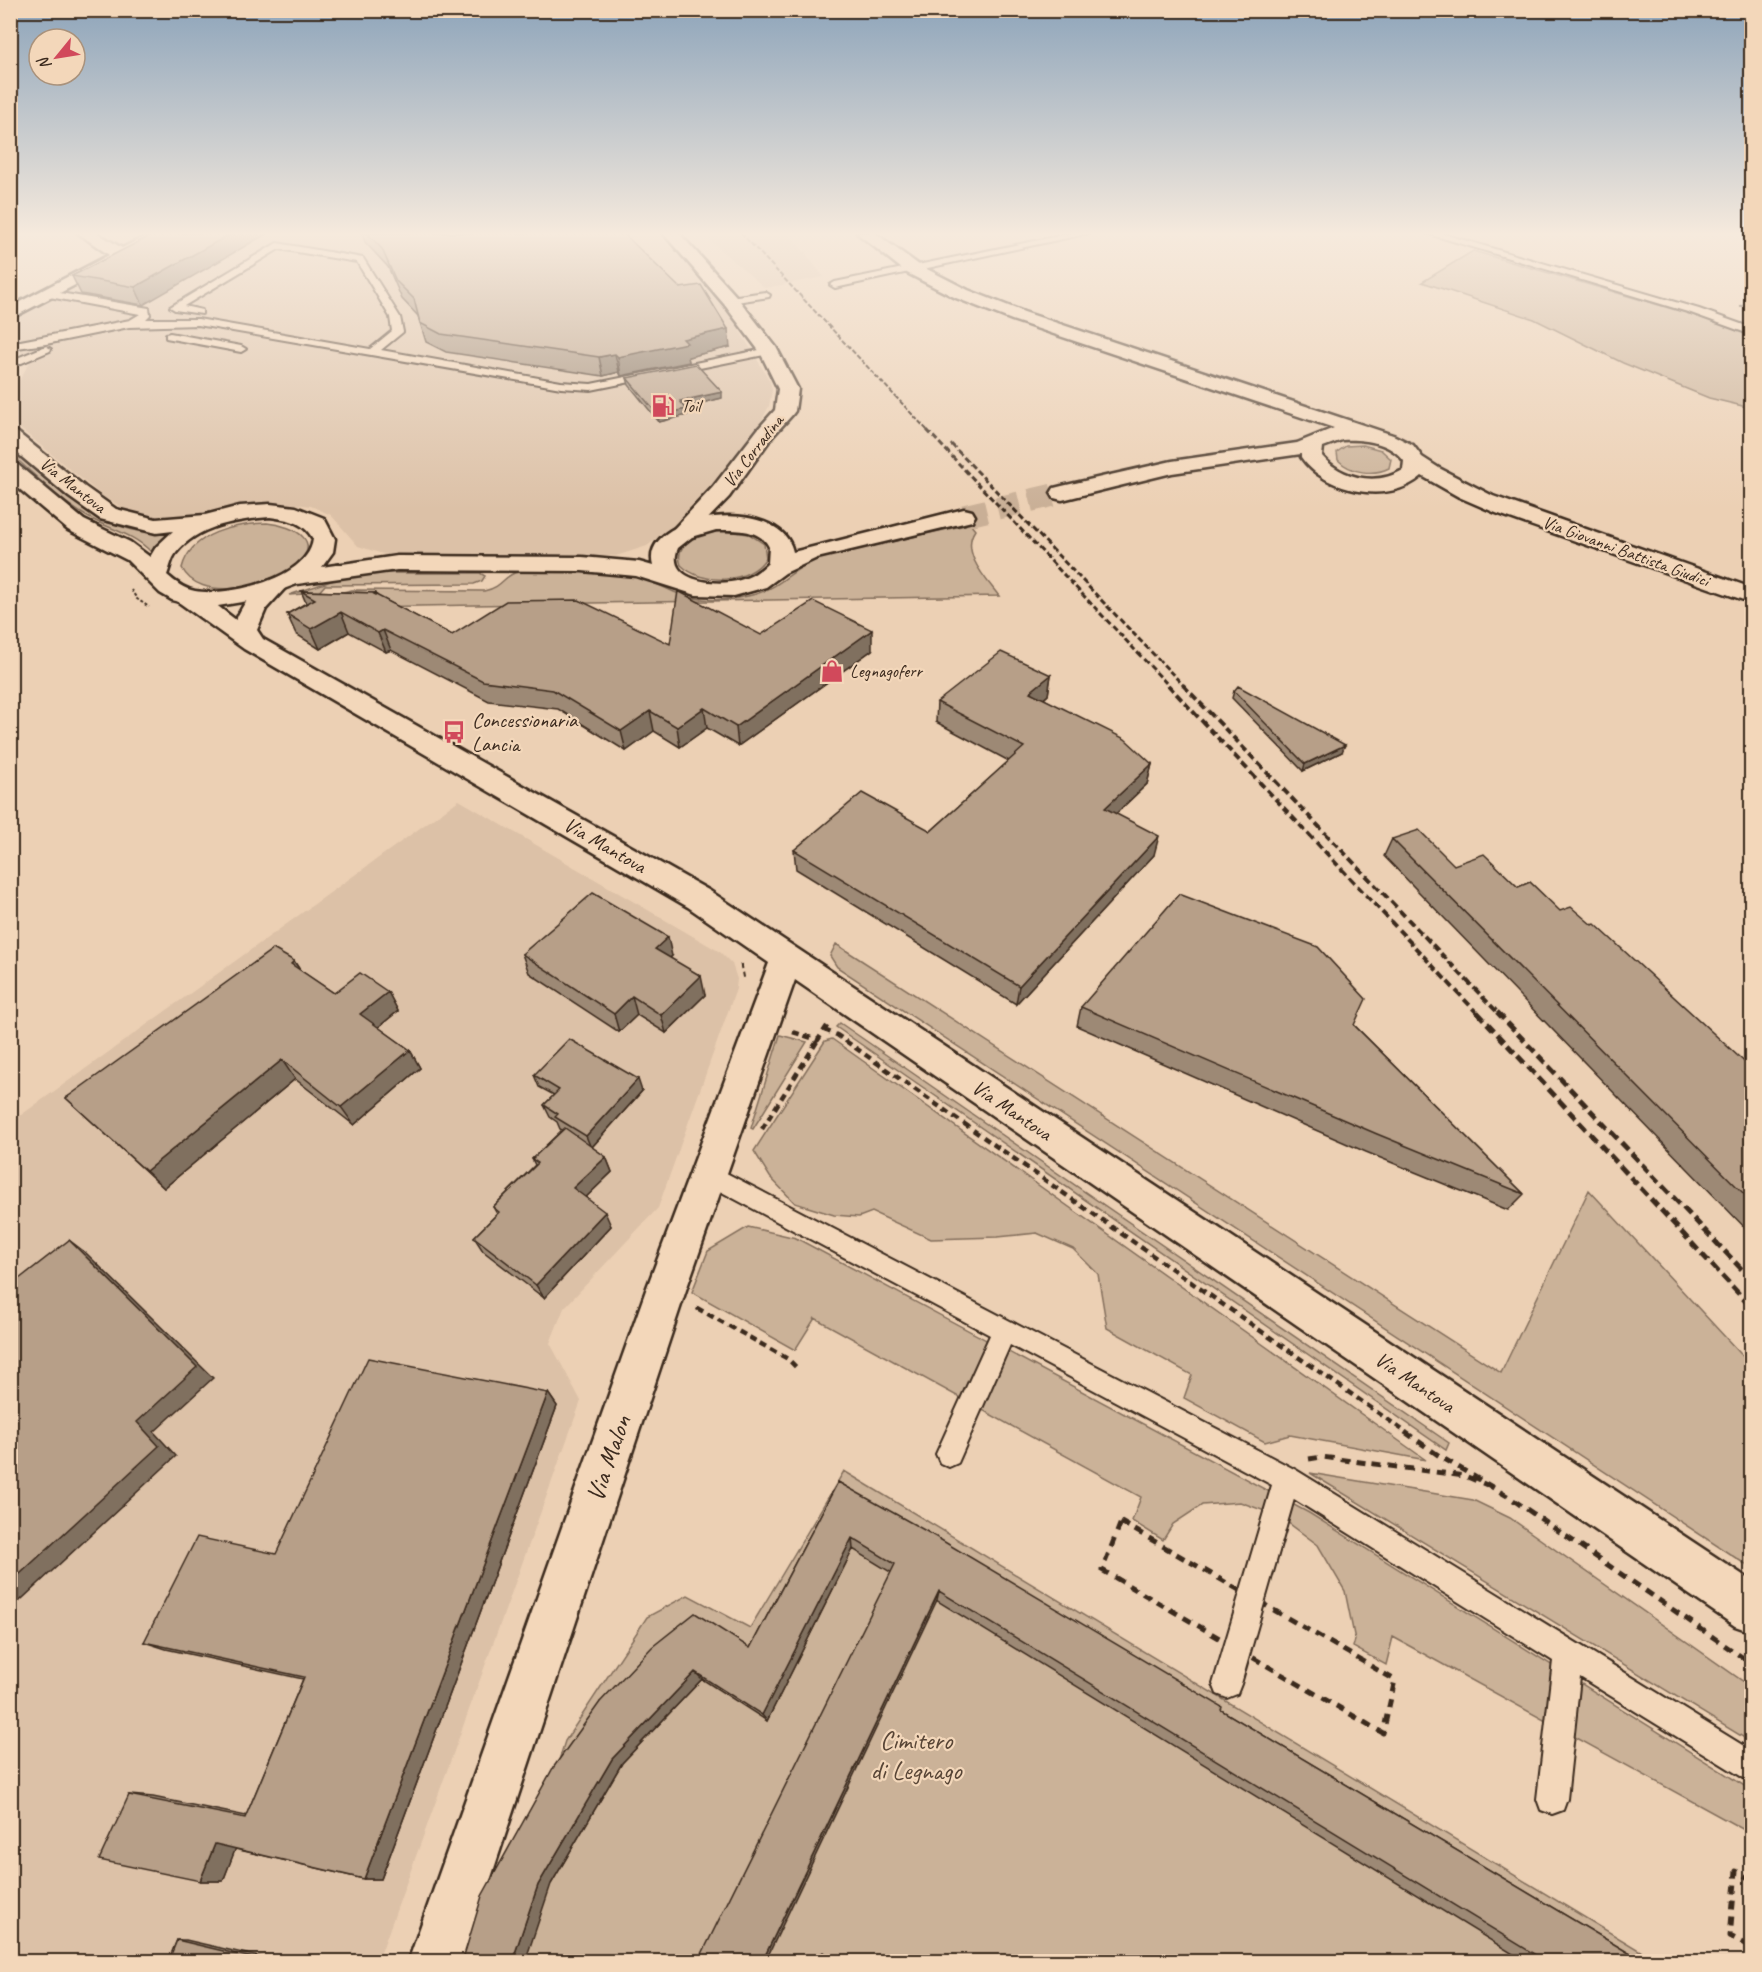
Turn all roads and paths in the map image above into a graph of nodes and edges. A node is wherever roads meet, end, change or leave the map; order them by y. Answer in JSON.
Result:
{"nodes":[{"id":1,"x":120,"y":325,"type":"edge"},
{"id":2,"x":214,"y":325,"type":"edge"},
{"id":3,"x":257,"y":325,"type":"edge"},
{"id":4,"x":397,"y":325,"type":"edge"},
{"id":5,"x":749,"y":325,"type":"edge"},
{"id":6,"x":1044,"y":325,"type":"edge"},
{"id":7,"x":1733,"y":325,"type":"edge"},
{"id":8,"x":247,"y":331,"type":"junction"},
{"id":9,"x":1752,"y":332,"type":"edge"},
{"id":10,"x":262,"y":334,"type":"junction"},
{"id":11,"x":170,"y":336,"type":"dead end"},
{"id":12,"x":10,"y":346,"type":"edge"},
{"id":13,"x":241,"y":349,"type":"dead end"},
{"id":14,"x":769,"y":351,"type":"junction"},
{"id":15,"x":371,"y":352,"type":"junction"},
{"id":16,"x":10,"y":365,"type":"edge"},
{"id":17,"x":1287,"y":408,"type":"junction"},
{"id":18,"x":10,"y":436,"type":"edge"},
{"id":19,"x":1374,"y":436,"type":"junction"},
{"id":20,"x":1315,"y":443,"type":"junction"},
{"id":21,"x":1235,"y":458,"type":"junction"},
{"id":22,"x":1416,"y":461,"type":"junction"},
{"id":23,"x":10,"y":470,"type":"edge"},
{"id":24,"x":1322,"y":470,"type":"junction"},
{"id":25,"x":1389,"y":484,"type":"junction"},
{"id":26,"x":721,"y":492,"type":"junction"},
{"id":27,"x":1062,"y":493,"type":"tunnel mouth"},
{"id":28,"x":1500,"y":506,"type":"junction"},
{"id":29,"x":964,"y":516,"type":"tunnel mouth"},
{"id":30,"x":212,"y":520,"type":"junction"},
{"id":31,"x":763,"y":530,"type":"junction"},
{"id":32,"x":674,"y":539,"type":"junction"},
{"id":33,"x":324,"y":540,"type":"junction"},
{"id":34,"x":858,"y":540,"type":"junction"},
{"id":35,"x":397,"y":563,"type":"junction"},
{"id":36,"x":582,"y":564,"type":"junction"},
{"id":37,"x":777,"y":568,"type":"junction"},
{"id":38,"x":156,"y":574,"type":"junction"},
{"id":39,"x":284,"y":582,"type":"junction"},
{"id":40,"x":687,"y":585,"type":"junction"},
{"id":41,"x":186,"y":596,"type":"junction"},
{"id":42,"x":1752,"y":596,"type":"edge"},
{"id":43,"x":253,"y":644,"type":"junction"},
{"id":44,"x":787,"y":957,"type":"junction"},
{"id":45,"x":832,"y":1017,"type":"dead end"},
{"id":46,"x":783,"y":1029,"type":"dead end"},
{"id":47,"x":824,"y":1030,"type":"junction"},
{"id":48,"x":818,"y":1040,"type":"junction"},
{"id":49,"x":759,"y":1134,"type":"dead end"},
{"id":50,"x":709,"y":1174,"type":"junction"},
{"id":51,"x":696,"y":1307,"type":"dead end"},
{"id":52,"x":1004,"y":1330,"type":"junction"},
{"id":53,"x":798,"y":1370,"type":"dead end"},
{"id":54,"x":949,"y":1454,"type":"dead end"},
{"id":55,"x":1287,"y":1479,"type":"junction"},
{"id":56,"x":1509,"y":1497,"type":"junction"},
{"id":57,"x":1752,"y":1609,"type":"edge"},
{"id":58,"x":1568,"y":1654,"type":"junction"},
{"id":59,"x":1752,"y":1664,"type":"edge"},
{"id":60,"x":1227,"y":1684,"type":"dead end"},
{"id":61,"x":1752,"y":1768,"type":"edge"},
{"id":62,"x":1552,"y":1799,"type":"dead end"},
{"id":63,"x":1752,"y":1880,"type":"edge"},
{"id":64,"x":1752,"y":1948,"type":"edge"},
{"id":65,"x":435,"y":1962,"type":"edge"}],
"edges":[{"from":1,"to":12,"type":"lane"},
{"from":2,"to":8,"type":"lane"},
{"from":3,"to":10,"type":"lane"},
{"from":4,"to":15,"type":"lane"},
{"from":5,"to":14,"type":"main road","name":"Via Corradina"},
{"from":6,"to":17,"type":"main road","name":"Via Giovanni Battista Giudici"},
{"from":7,"to":9,"type":"lane"},
{"from":8,"to":10,"type":"lane"},
{"from":8,"to":16,"type":"lane"},
{"from":10,"to":15,"type":"lane"},
{"from":11,"to":13,"type":"lane"},
{"from":14,"to":15,"type":"lane"},
{"from":14,"to":26,"type":"main road","name":"Via Corradina"},
{"from":17,"to":19,"type":"main road","name":"Via Giovanni Battista Giudici"},
{"from":17,"to":20,"type":"main road"},
{"from":18,"to":30,"type":"main road","name":"Via Mantova"},
{"from":19,"to":20,"type":"main road","name":"Via Giovanni Battista Giudici"},
{"from":19,"to":22,"type":"main road","name":"Via Giovanni Battista Giudici"},
{"from":20,"to":21,"type":"main road","name":"Via Giovanni Battista Giudici"},
{"from":20,"to":24,"type":"main road"},
{"from":21,"to":24,"type":"main road","name":"Via Giovanni Battista Giudici"},
{"from":21,"to":27,"type":"main road","name":"Via Giovanni Battista Giudici"},
{"from":22,"to":25,"type":"main road"},
{"from":22,"to":28,"type":"main road","name":"Via Giovanni Battista Giudici"},
{"from":23,"to":38,"type":"main road","name":"Via Mantova"},
{"from":24,"to":25,"type":"main road","name":"Via Giovanni Battista Giudici"},
{"from":25,"to":28,"type":"main road","name":"Via Giovanni Battista Giudici"},
{"from":26,"to":31,"type":"main road","name":"Via Corradina"},
{"from":26,"to":32,"type":"main road","name":"Via Corradina"},
{"from":28,"to":42,"type":"main road","name":"Via Giovanni Battista Giudici"},
{"from":29,"to":34,"type":"main road"},
{"from":30,"to":33,"type":"main road","name":"Via Mantova"},
{"from":30,"to":38,"type":"main road","name":"Via Mantova"},
{"from":31,"to":32,"type":"main road"},
{"from":31,"to":34,"type":"main road"},
{"from":31,"to":37,"type":"main road"},
{"from":32,"to":36,"type":"main road","name":"Via Corradina"},
{"from":32,"to":40,"type":"main road"},
{"from":33,"to":35,"type":"main road","name":"Via Corradina"},
{"from":33,"to":39,"type":"main road","name":"Via Mantova"},
{"from":34,"to":37,"type":"main road"},
{"from":35,"to":36,"type":"main road","name":"Via Corradina"},
{"from":35,"to":39,"type":"main road","name":"Via Corradina"},
{"from":36,"to":40,"type":"main road","name":"Via Corradina"},
{"from":37,"to":40,"type":"main road","name":"Via Corradina"},
{"from":38,"to":41,"type":"main road","name":"Via Mantova"},
{"from":39,"to":41,"type":"main road","name":"Via Mantova"},
{"from":39,"to":43,"type":"main road","name":"Via Mantova"},
{"from":41,"to":43,"type":"main road","name":"Via Mantova"},
{"from":43,"to":44,"type":"main road","name":"Via Mantova"},
{"from":44,"to":50,"type":"main road","name":"Via Malon"},
{"from":44,"to":57,"type":"main road","name":"Via Mantova"},
{"from":45,"to":47,"type":"path"},
{"from":46,"to":48,"type":"path"},
{"from":47,"to":48,"type":"path"},
{"from":47,"to":56,"type":"path"},
{"from":48,"to":49,"type":"path"},
{"from":50,"to":52,"type":"lane"},
{"from":50,"to":65,"type":"main road","name":"Via Malon"},
{"from":51,"to":53,"type":"path"},
{"from":52,"to":54,"type":"lane"},
{"from":52,"to":55,"type":"lane"},
{"from":55,"to":56,"type":"path"},
{"from":55,"to":58,"type":"lane"},
{"from":55,"to":60,"type":"lane"},
{"from":56,"to":59,"type":"path"},
{"from":58,"to":61,"type":"lane"},
{"from":58,"to":62,"type":"lane"},
{"from":63,"to":64,"type":"path"}]}
